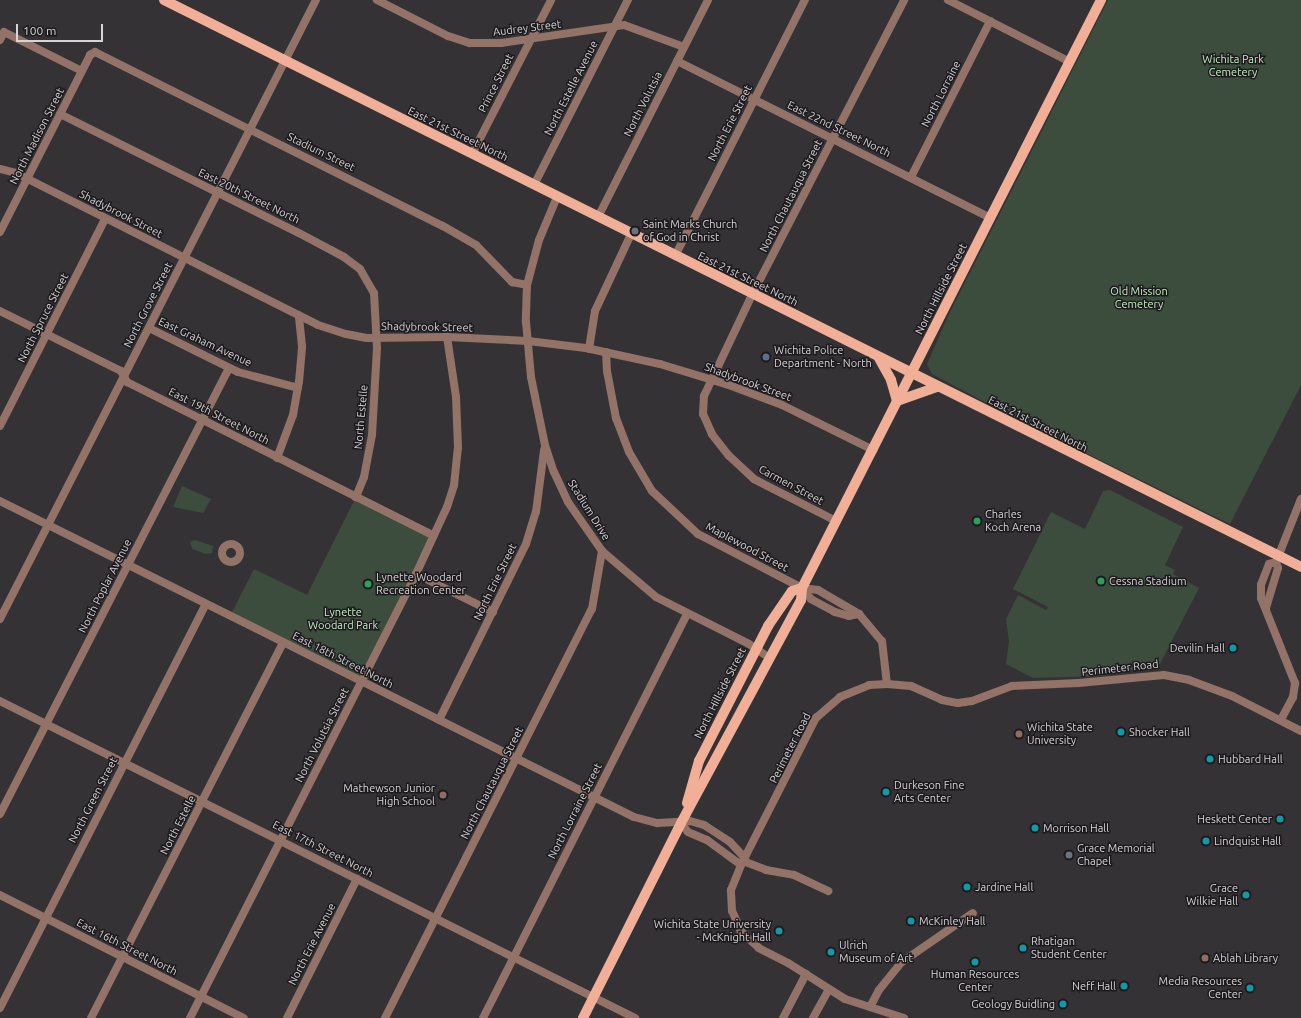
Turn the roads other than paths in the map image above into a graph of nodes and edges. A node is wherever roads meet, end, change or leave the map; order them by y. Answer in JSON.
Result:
{"nodes":[{"id":1,"x":164,"y":0,"type":"edge"},
{"id":2,"x":316,"y":0,"type":"edge"},
{"id":3,"x":377,"y":0,"type":"edge"},
{"id":4,"x":551,"y":0,"type":"edge"},
{"id":5,"x":628,"y":0,"type":"edge"},
{"id":6,"x":708,"y":0,"type":"edge"},
{"id":7,"x":805,"y":0,"type":"edge"},
{"id":8,"x":904,"y":0,"type":"edge"},
{"id":9,"x":948,"y":0,"type":"edge"},
{"id":10,"x":1101,"y":0,"type":"edge"},
{"id":11,"x":990,"y":21,"type":"junction"},
{"id":12,"x":614,"y":27,"type":"junction"},
{"id":13,"x":530,"y":39,"type":"junction"},
{"id":14,"x":0,"y":40,"type":"edge"},
{"id":15,"x":684,"y":47,"type":"junction"},
{"id":16,"x":95,"y":52,"type":"joint"},
{"id":17,"x":285,"y":61,"type":"junction"},
{"id":18,"x":677,"y":61,"type":"junction"},
{"id":19,"x":1070,"y":62,"type":"junction"},
{"id":20,"x":82,"y":71,"type":"junction"},
{"id":21,"x":754,"y":99,"type":"junction"},
{"id":22,"x":60,"y":114,"type":"junction"},
{"id":23,"x":250,"y":130,"type":"junction"},
{"id":24,"x":833,"y":139,"type":"junction"},
{"id":25,"x":472,"y":154,"type":"junction"},
{"id":26,"x":0,"y":169,"type":"edge"},
{"id":27,"x":911,"y":177,"type":"junction"},
{"id":28,"x":27,"y":179,"type":"junction"},
{"id":29,"x":534,"y":185,"type":"junction"},
{"id":30,"x":217,"y":193,"type":"junction"},
{"id":31,"x":557,"y":197,"type":"junction"},
{"id":32,"x":598,"y":218,"type":"junction"},
{"id":33,"x":990,"y":218,"type":"junction"},
{"id":34,"x":105,"y":219,"type":"junction"},
{"id":35,"x":0,"y":232,"type":"edge"},
{"id":36,"x":631,"y":234,"type":"junction"},
{"id":37,"x":675,"y":256,"type":"junction"},
{"id":38,"x":184,"y":258,"type":"junction"},
{"id":39,"x":528,"y":285,"type":"junction"},
{"id":40,"x":752,"y":295,"type":"junction"},
{"id":41,"x":0,"y":311,"type":"edge"},
{"id":42,"x":299,"y":315,"type":"junction"},
{"id":43,"x":149,"y":328,"type":"junction"},
{"id":44,"x":47,"y":334,"type":"junction"},
{"id":45,"x":447,"y":337,"type":"junction"},
{"id":46,"x":377,"y":338,"type":"junction"},
{"id":47,"x":528,"y":341,"type":"junction"},
{"id":48,"x":589,"y":349,"type":"junction"},
{"id":49,"x":606,"y":352,"type":"junction"},
{"id":50,"x":879,"y":358,"type":"junction"},
{"id":51,"x":229,"y":368,"type":"junction"},
{"id":52,"x":911,"y":374,"type":"junction"},
{"id":53,"x":124,"y":377,"type":"junction"},
{"id":54,"x":711,"y":379,"type":"junction"},
{"id":55,"x":937,"y":387,"type":"junction"},
{"id":56,"x":298,"y":388,"type":"junction"},
{"id":57,"x":897,"y":402,"type":"junction"},
{"id":58,"x":202,"y":420,"type":"junction"},
{"id":59,"x":0,"y":426,"type":"edge"},
{"id":60,"x":544,"y":445,"type":"junction"},
{"id":61,"x":873,"y":450,"type":"junction"},
{"id":62,"x":278,"y":458,"type":"junction"},
{"id":63,"x":356,"y":496,"type":"junction"},
{"id":64,"x":1301,"y":499,"type":"edge"},
{"id":65,"x":0,"y":501,"type":"edge"},
{"id":66,"x":836,"y":521,"type":"junction"},
{"id":67,"x":48,"y":525,"type":"junction"},
{"id":68,"x":434,"y":536,"type":"junction"},
{"id":69,"x":602,"y":551,"type":"junction"},
{"id":70,"x":1278,"y":559,"type":"junction"},
{"id":71,"x":128,"y":565,"type":"junction"},
{"id":72,"x":1301,"y":567,"type":"edge"},
{"id":73,"x":416,"y":574,"type":"junction"},
{"id":74,"x":802,"y":588,"type":"junction"},
{"id":75,"x":206,"y":604,"type":"junction"},
{"id":76,"x":493,"y":612,"type":"junction"},
{"id":77,"x":687,"y":614,"type":"junction"},
{"id":78,"x":859,"y":614,"type":"junction"},
{"id":79,"x":0,"y":619,"type":"edge"},
{"id":80,"x":283,"y":642,"type":"junction"},
{"id":81,"x":756,"y":649,"type":"junction"},
{"id":82,"x":770,"y":658,"type":"junction"},
{"id":83,"x":361,"y":682,"type":"junction"},
{"id":84,"x":887,"y":684,"type":"junction"},
{"id":85,"x":0,"y":701,"type":"edge"},
{"id":86,"x":438,"y":720,"type":"junction"},
{"id":87,"x":1282,"y":720,"type":"junction"},
{"id":88,"x":46,"y":723,"type":"junction"},
{"id":89,"x":1301,"y":731,"type":"edge"},
{"id":90,"x":517,"y":759,"type":"junction"},
{"id":91,"x":124,"y":762,"type":"junction"},
{"id":92,"x":594,"y":798,"type":"junction"},
{"id":93,"x":202,"y":801,"type":"junction"},
{"id":94,"x":0,"y":814,"type":"edge"},
{"id":95,"x":681,"y":823,"type":"junction"},
{"id":96,"x":280,"y":840,"type":"junction"},
{"id":97,"x":743,"y":862,"type":"junction"},
{"id":98,"x":357,"y":879,"type":"junction"},
{"id":99,"x":829,"y":891,"type":"dead end"},
{"id":100,"x":0,"y":895,"type":"edge"},
{"id":101,"x":974,"y":913,"type":"dead end"},
{"id":102,"x":45,"y":918,"type":"junction"},
{"id":103,"x":436,"y":918,"type":"junction"},
{"id":104,"x":122,"y":957,"type":"junction"},
{"id":105,"x":514,"y":957,"type":"junction"},
{"id":106,"x":806,"y":974,"type":"junction"},
{"id":107,"x":829,"y":989,"type":"junction"},
{"id":108,"x":201,"y":997,"type":"junction"},
{"id":109,"x":594,"y":997,"type":"junction"},
{"id":110,"x":870,"y":1007,"type":"junction"},
{"id":111,"x":0,"y":1008,"type":"edge"},
{"id":112,"x":91,"y":1018,"type":"edge"},
{"id":113,"x":190,"y":1018,"type":"edge"},
{"id":114,"x":244,"y":1018,"type":"edge"},
{"id":115,"x":286,"y":1018,"type":"edge"},
{"id":116,"x":385,"y":1018,"type":"edge"},
{"id":117,"x":483,"y":1018,"type":"edge"},
{"id":118,"x":583,"y":1018,"type":"edge"},
{"id":119,"x":635,"y":1018,"type":"edge"},
{"id":120,"x":783,"y":1018,"type":"edge"},
{"id":121,"x":812,"y":1018,"type":"edge"},
{"id":122,"x":904,"y":1018,"type":"edge"}],
"edges":[{"from":1,"to":17,"type":"main road","name":"East 21st Street North"},
{"from":2,"to":17,"type":"street","name":"North Grove Street"},
{"from":3,"to":13,"type":"street","name":"Audrey Street"},
{"from":4,"to":13,"type":"street","name":"Prince Street"},
{"from":5,"to":12,"type":"street","name":"North Estelle Avenue"},
{"from":6,"to":15,"type":"street","name":"North Volutsia"},
{"from":7,"to":21,"type":"street","name":"North Erie Street"},
{"from":8,"to":24,"type":"street","name":"North Chautauqua Street"},
{"from":9,"to":11,"type":"street"},
{"from":10,"to":19,"type":"main road","name":"North Hillside Street"},
{"from":11,"to":19,"type":"street"},
{"from":11,"to":27,"type":"street","name":"North Lorraine"},
{"from":12,"to":13,"type":"street","name":"Audrey Street"},
{"from":12,"to":15,"type":"street","name":"Audrey Street"},
{"from":12,"to":29,"type":"street","name":"North Estelle Avenue"},
{"from":13,"to":25,"type":"street","name":"Prince Street"},
{"from":14,"to":20,"type":"street"},
{"from":15,"to":18,"type":"street","name":"North Volutsia"},
{"from":16,"to":20,"type":"street","name":"North Madison Street"},
{"from":16,"to":23,"type":"street","name":"Stadium Street"},
{"from":17,"to":23,"type":"street","name":"North Grove Street"},
{"from":17,"to":25,"type":"main road","name":"East 21st Street North"},
{"from":18,"to":21,"type":"street","name":"East 22nd Street North"},
{"from":18,"to":32,"type":"street","name":"North Volutsia"},
{"from":19,"to":33,"type":"main road","name":"North Hillside Street"},
{"from":20,"to":22,"type":"street","name":"North Madison Street"},
{"from":21,"to":24,"type":"street","name":"East 22nd Street North"},
{"from":21,"to":37,"type":"street","name":"North Erie Street"},
{"from":22,"to":28,"type":"street","name":"North Madison Street"},
{"from":22,"to":30,"type":"street","name":"East 20th Street North"},
{"from":23,"to":30,"type":"street","name":"North Grove Street"},
{"from":23,"to":39,"type":"street","name":"Stadium Street"},
{"from":24,"to":27,"type":"street","name":"East 22nd Street North"},
{"from":24,"to":40,"type":"street","name":"North Chautauqua Street"},
{"from":25,"to":29,"type":"main road","name":"East 21st Street North"},
{"from":26,"to":28,"type":"street","name":"Shadybrook Street"},
{"from":27,"to":33,"type":"street","name":"East 22nd Street North"},
{"from":28,"to":34,"type":"street","name":"Shadybrook Street"},
{"from":28,"to":35,"type":"street","name":"North Madison Street"},
{"from":29,"to":31,"type":"main road","name":"East 21st Street North"},
{"from":30,"to":38,"type":"street","name":"North Grove Street"},
{"from":30,"to":46,"type":"street","name":"East 20th Street North"},
{"from":31,"to":32,"type":"main road","name":"East 21st Street North"},
{"from":31,"to":39,"type":"street"},
{"from":32,"to":36,"type":"main road","name":"East 21st Street North"},
{"from":33,"to":52,"type":"main road","name":"North Hillside Street"},
{"from":34,"to":38,"type":"street","name":"Shadybrook Street"},
{"from":34,"to":44,"type":"street","name":"North Spruce Street"},
{"from":36,"to":37,"type":"main road","name":"East 21st Street North"},
{"from":36,"to":48,"type":"street"},
{"from":37,"to":40,"type":"main road","name":"East 21st Street North"},
{"from":38,"to":42,"type":"street","name":"Shadybrook Street"},
{"from":38,"to":43,"type":"street","name":"North Grove Street"},
{"from":39,"to":47,"type":"street","name":"Stadium Drive"},
{"from":40,"to":50,"type":"main road","name":"East 21st Street North"},
{"from":40,"to":54,"type":"street","name":"Carmen Street"},
{"from":41,"to":44,"type":"street","name":"East 19th Street North"},
{"from":42,"to":46,"type":"street","name":"Shadybrook Street"},
{"from":42,"to":56,"type":"street"},
{"from":43,"to":51,"type":"street","name":"East Graham Avenue"},
{"from":43,"to":53,"type":"street","name":"North Grove Street"},
{"from":44,"to":53,"type":"street","name":"East 19th Street North"},
{"from":44,"to":59,"type":"street","name":"North Spruce Street"},
{"from":45,"to":46,"type":"street","name":"Shadybrook Street"},
{"from":45,"to":47,"type":"street","name":"Shadybrook Street"},
{"from":45,"to":68,"type":"street","name":"North Volutsia Street"},
{"from":46,"to":63,"type":"street","name":"North Estelle"},
{"from":47,"to":48,"type":"street","name":"Shadybrook Street"},
{"from":47,"to":60,"type":"street","name":"Stadium Drive"},
{"from":48,"to":49,"type":"street","name":"Shadybrook Street"},
{"from":49,"to":54,"type":"street","name":"Shadybrook Street"},
{"from":49,"to":74,"type":"street","name":"Maplewood Street"},
{"from":50,"to":52,"type":"main road","name":"East 21st Street North"},
{"from":50,"to":57,"type":"main road"},
{"from":51,"to":56,"type":"street","name":"East Graham Avenue"},
{"from":51,"to":58,"type":"street","name":"North Poplar Avenue"},
{"from":52,"to":55,"type":"main road","name":"East 21st Street North"},
{"from":52,"to":57,"type":"main road","name":"North Hillside Street"},
{"from":53,"to":58,"type":"street","name":"East 19th Street North"},
{"from":53,"to":67,"type":"street","name":"North Grove Street"},
{"from":54,"to":61,"type":"street","name":"Shadybrook Street"},
{"from":54,"to":66,"type":"street","name":"Carmen Street"},
{"from":55,"to":57,"type":"main road"},
{"from":55,"to":70,"type":"main road","name":"East 21st Street North"},
{"from":56,"to":62,"type":"street"},
{"from":57,"to":61,"type":"main road","name":"North Hillside Street"},
{"from":58,"to":62,"type":"street","name":"East 19th Street North"},
{"from":58,"to":71,"type":"street","name":"North Poplar Avenue"},
{"from":60,"to":69,"type":"street","name":"Stadium Drive"},
{"from":60,"to":76,"type":"street","name":"North Erie Street"},
{"from":61,"to":66,"type":"main road","name":"North Hillside Street"},
{"from":62,"to":63,"type":"street","name":"East 19th Street North"},
{"from":63,"to":68,"type":"street","name":"East 19th Street North"},
{"from":64,"to":70,"type":"street"},
{"from":65,"to":67,"type":"street","name":"East 18th Street North"},
{"from":66,"to":74,"type":"main road","name":"North Hillside Street"},
{"from":67,"to":71,"type":"street","name":"East 18th Street North"},
{"from":67,"to":79,"type":"street","name":"North Grove Street"},
{"from":68,"to":73,"type":"street","name":"North Volutsia Street"},
{"from":69,"to":77,"type":"street","name":"Stadium Drive"},
{"from":69,"to":90,"type":"street","name":"North Chautauqua Street"},
{"from":70,"to":72,"type":"main road","name":"East 21st Street North"},
{"from":70,"to":87,"type":"street"},
{"from":71,"to":75,"type":"street","name":"East 18th Street North"},
{"from":71,"to":88,"type":"street","name":"North Poplar Avenue"},
{"from":73,"to":76,"type":"street"},
{"from":73,"to":83,"type":"street","name":"North Volutsia Street"},
{"from":74,"to":78,"type":"street"},
{"from":74,"to":78,"type":"street"},
{"from":74,"to":81,"type":"main road","name":"North Hillside Street"},
{"from":74,"to":82,"type":"main road","name":"North Hillside Street"},
{"from":75,"to":80,"type":"street","name":"East 18th Street North"},
{"from":75,"to":91,"type":"street","name":"North Green Street"},
{"from":76,"to":86,"type":"street","name":"North Erie Street"},
{"from":77,"to":81,"type":"street","name":"Stadium Drive"},
{"from":77,"to":92,"type":"street","name":"North Lorraine Street"},
{"from":78,"to":84,"type":"street"},
{"from":80,"to":83,"type":"street","name":"East 18th Street North"},
{"from":80,"to":93,"type":"street","name":"North Estelle"},
{"from":81,"to":82,"type":"street","name":"Stadium Drive"},
{"from":81,"to":95,"type":"main road","name":"North Hillside Street"},
{"from":82,"to":95,"type":"main road","name":"North Hillside Street"},
{"from":83,"to":86,"type":"street","name":"East 18th Street North"},
{"from":83,"to":96,"type":"street","name":"North Volutsia Street"},
{"from":84,"to":87,"type":"street","name":"Perimeter Road"},
{"from":84,"to":97,"type":"street","name":"Perimeter Road"},
{"from":85,"to":88,"type":"street","name":"East 17th Street North"},
{"from":86,"to":90,"type":"street","name":"East 18th Street North"},
{"from":87,"to":89,"type":"street","name":"Perimeter Road"},
{"from":88,"to":91,"type":"street","name":"East 17th Street North"},
{"from":88,"to":94,"type":"street","name":"North Poplar Avenue"},
{"from":90,"to":92,"type":"street","name":"East 18th Street North"},
{"from":90,"to":103,"type":"street","name":"North Chautauqua Street"},
{"from":91,"to":93,"type":"street","name":"East 17th Street North"},
{"from":91,"to":102,"type":"street","name":"North Green Street"},
{"from":92,"to":95,"type":"street","name":"East 18th Street North"},
{"from":92,"to":105,"type":"street","name":"North Lorraine Street"},
{"from":93,"to":96,"type":"street","name":"East 17th Street North"},
{"from":93,"to":104,"type":"street","name":"North Estelle"},
{"from":95,"to":97,"type":"street"},
{"from":95,"to":109,"type":"main road","name":"North Hillside Street"},
{"from":96,"to":98,"type":"street","name":"East 17th Street North"},
{"from":96,"to":108,"type":"street","name":"North Volutsia Street"},
{"from":97,"to":99,"type":"street"},
{"from":97,"to":106,"type":"street","name":"Perimeter Road"},
{"from":98,"to":103,"type":"street","name":"East 17th Street North"},
{"from":98,"to":115,"type":"street","name":"North Erie Avenue"},
{"from":100,"to":102,"type":"street","name":"East 16th Street North"},
{"from":101,"to":110,"type":"street"},
{"from":102,"to":104,"type":"street","name":"East 16th Street North"},
{"from":102,"to":111,"type":"street","name":"North Green Street"},
{"from":103,"to":105,"type":"street","name":"East 17th Street North"},
{"from":103,"to":116,"type":"street","name":"North Chautauqua Street"},
{"from":104,"to":108,"type":"street","name":"East 16th Street North"},
{"from":104,"to":112,"type":"street","name":"North Estelle"},
{"from":105,"to":109,"type":"street","name":"East 17th Street North"},
{"from":105,"to":117,"type":"street","name":"North Lorraine Street"},
{"from":106,"to":107,"type":"street","name":"Perimeter Road"},
{"from":106,"to":120,"type":"street"},
{"from":107,"to":110,"type":"street","name":"Perimeter Road"},
{"from":107,"to":121,"type":"street"},
{"from":108,"to":113,"type":"street","name":"North Volutsia Street"},
{"from":108,"to":114,"type":"street","name":"East 16th Street North"},
{"from":109,"to":118,"type":"main road","name":"North Hillside Street"},
{"from":109,"to":119,"type":"street","name":"East 17th Street North"},
{"from":110,"to":122,"type":"street","name":"Perimeter Road"}]}
